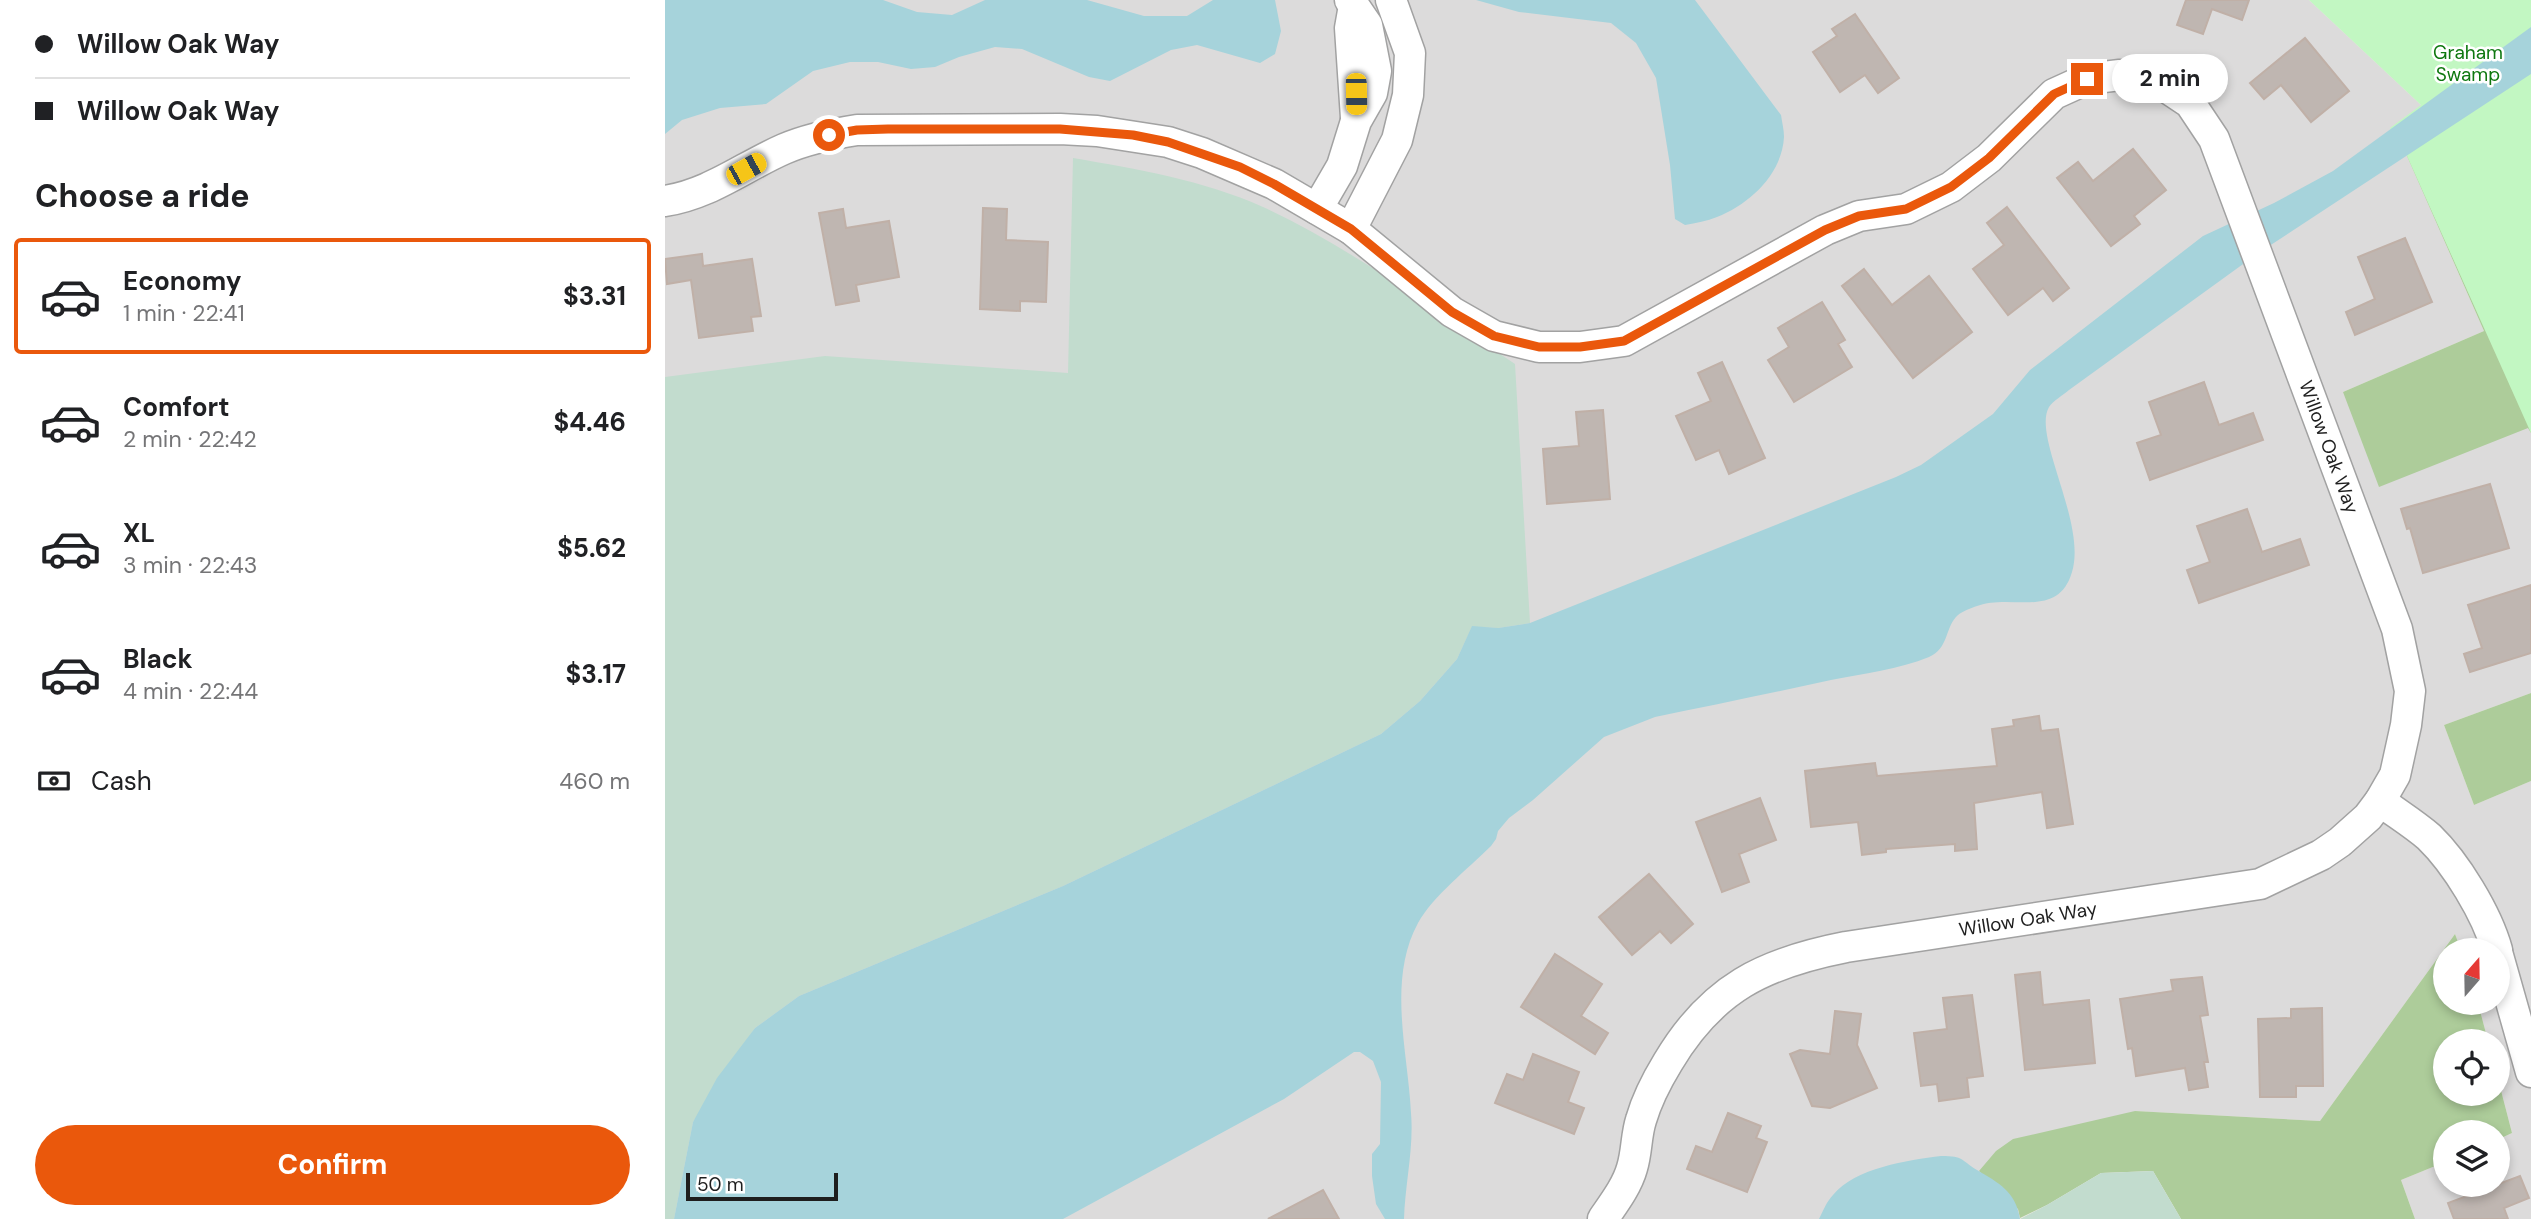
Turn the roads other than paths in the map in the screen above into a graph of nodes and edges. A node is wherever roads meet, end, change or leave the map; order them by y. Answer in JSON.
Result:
{"nodes":[{"id":1,"x":1352,"y":4,"type":"edge"},
{"id":2,"x":1393,"y":4,"type":"edge"},
{"id":3,"x":665,"y":201,"type":"edge"},
{"id":4,"x":1317,"y":209,"type":"junction"},
{"id":5,"x":1351,"y":229,"type":"junction"},
{"id":6,"x":2380,"y":801,"type":"junction"},
{"id":7,"x":2493,"y":938,"type":"edge"},
{"id":8,"x":2510,"y":997,"type":"edge"},
{"id":9,"x":2531,"y":1072,"type":"edge"},
{"id":10,"x":1604,"y":1219,"type":"edge"}],
"edges":[{"from":1,"to":4,"type":"street"},
{"from":2,"to":5,"type":"street"},
{"from":3,"to":4,"type":"street","name":"Willow Oak Way"},
{"from":4,"to":5,"type":"street","name":"Willow Oak Way"},
{"from":5,"to":6,"type":"street","name":"Willow Oak Way"},
{"from":6,"to":7,"type":"street"},
{"from":6,"to":10,"type":"street","name":"Willow Oak Way"},
{"from":8,"to":9,"type":"street"}]}
